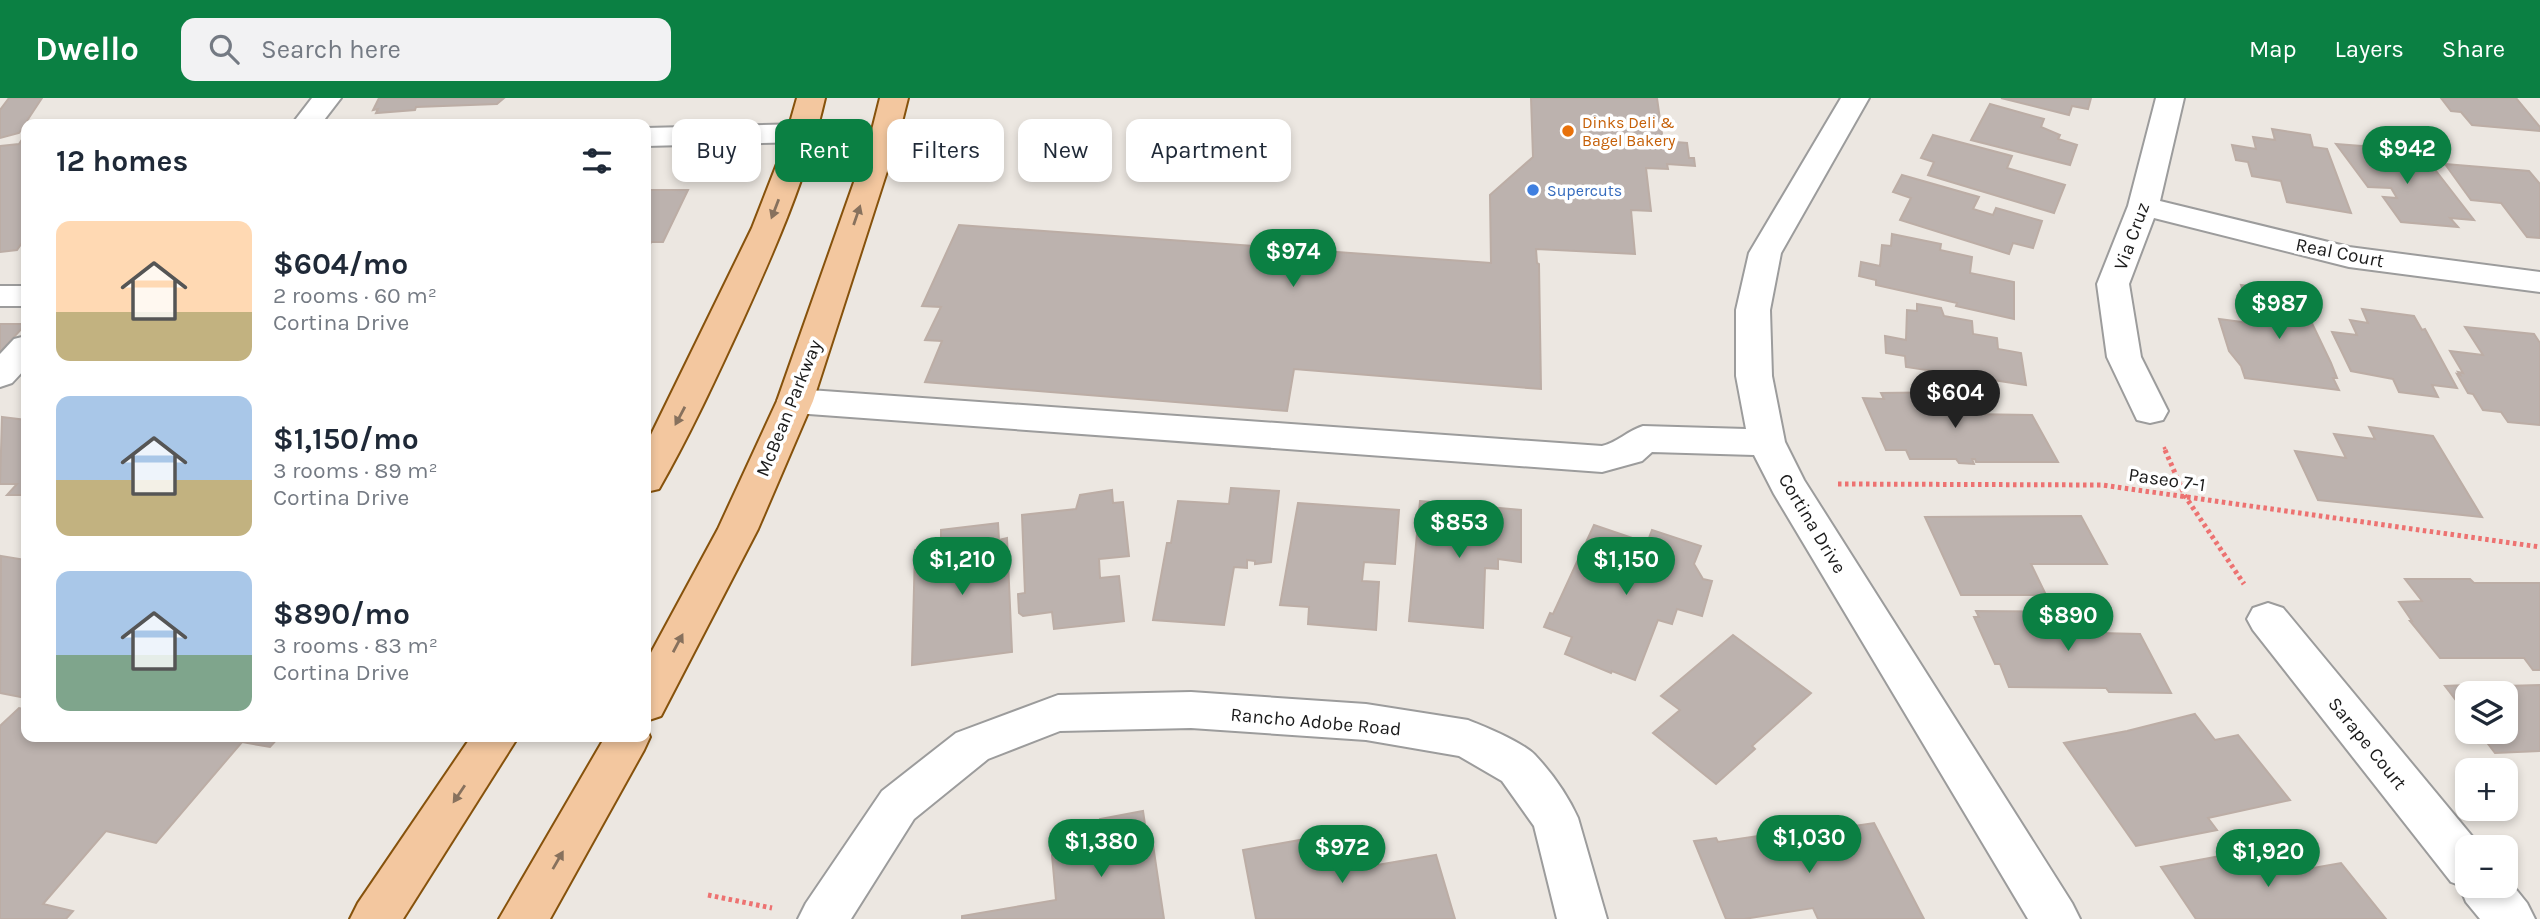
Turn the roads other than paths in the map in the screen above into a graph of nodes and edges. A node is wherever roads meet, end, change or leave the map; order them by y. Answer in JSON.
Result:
{"nodes":[{"id":1,"x":327,"y":98,"type":"edge"},
{"id":2,"x":811,"y":98,"type":"edge"},
{"id":3,"x":894,"y":98,"type":"edge"},
{"id":4,"x":1855,"y":98,"type":"edge"},
{"id":5,"x":2170,"y":98,"type":"edge"},
{"id":6,"x":310,"y":119,"type":"edge"},
{"id":7,"x":807,"y":119,"type":"edge"},
{"id":8,"x":775,"y":134,"type":"edge"},
{"id":9,"x":651,"y":137,"type":"edge"},
{"id":10,"x":785,"y":182,"type":"edge"},
{"id":11,"x":2143,"y":206,"type":"junction"},
{"id":12,"x":2540,"y":282,"type":"edge"},
{"id":13,"x":0,"y":296,"type":"edge"},
{"id":14,"x":21,"y":296,"type":"edge"},
{"id":15,"x":21,"y":352,"type":"edge"},
{"id":16,"x":0,"y":375,"type":"edge"},
{"id":17,"x":795,"y":401,"type":"junction"},
{"id":18,"x":2150,"y":411,"type":"road end"},
{"id":19,"x":1767,"y":442,"type":"junction"},
{"id":20,"x":651,"y":470,"type":"edge"},
{"id":21,"x":2268,"y":619,"type":"road end"},
{"id":22,"x":651,"y":694,"type":"edge"},
{"id":23,"x":493,"y":742,"type":"edge"},
{"id":24,"x":625,"y":742,"type":"edge"},
{"id":25,"x":2455,"y":851,"type":"edge"},
{"id":26,"x":2493,"y":898,"type":"edge"},
{"id":27,"x":823,"y":918,"type":"edge"},
{"id":28,"x":376,"y":919,"type":"edge"},
{"id":29,"x":524,"y":919,"type":"edge"},
{"id":30,"x":1582,"y":919,"type":"edge"},
{"id":31,"x":2054,"y":919,"type":"edge"},
{"id":32,"x":2510,"y":919,"type":"edge"}],
"edges":[{"from":1,"to":6,"type":"street"},
{"from":2,"to":7,"type":"main road"},
{"from":17,"to":3,"type":"main road","name":"McBean Parkway","one_way":true},
{"from":4,"to":19,"type":"street","name":"Cortina Drive"},
{"from":5,"to":11,"type":"street","name":"Via Cruz"},
{"from":8,"to":9,"type":"street"},
{"from":10,"to":20,"type":"main road","one_way":true},
{"from":11,"to":12,"type":"street","name":"Real Court"},
{"from":11,"to":18,"type":"street","name":"Via Cruz"},
{"from":13,"to":14,"type":"street"},
{"from":15,"to":16,"type":"street"},
{"from":17,"to":19,"type":"street"},
{"from":22,"to":17,"type":"main road","name":"McBean Parkway","one_way":true},
{"from":19,"to":31,"type":"street","name":"Cortina Drive"},
{"from":21,"to":25,"type":"street","name":"Sarape Court"},
{"from":23,"to":28,"type":"main road","one_way":true},
{"from":29,"to":24,"type":"main road","one_way":true},
{"from":26,"to":32,"type":"street"},
{"from":27,"to":30,"type":"street","name":"Rancho Adobe Road"}]}
